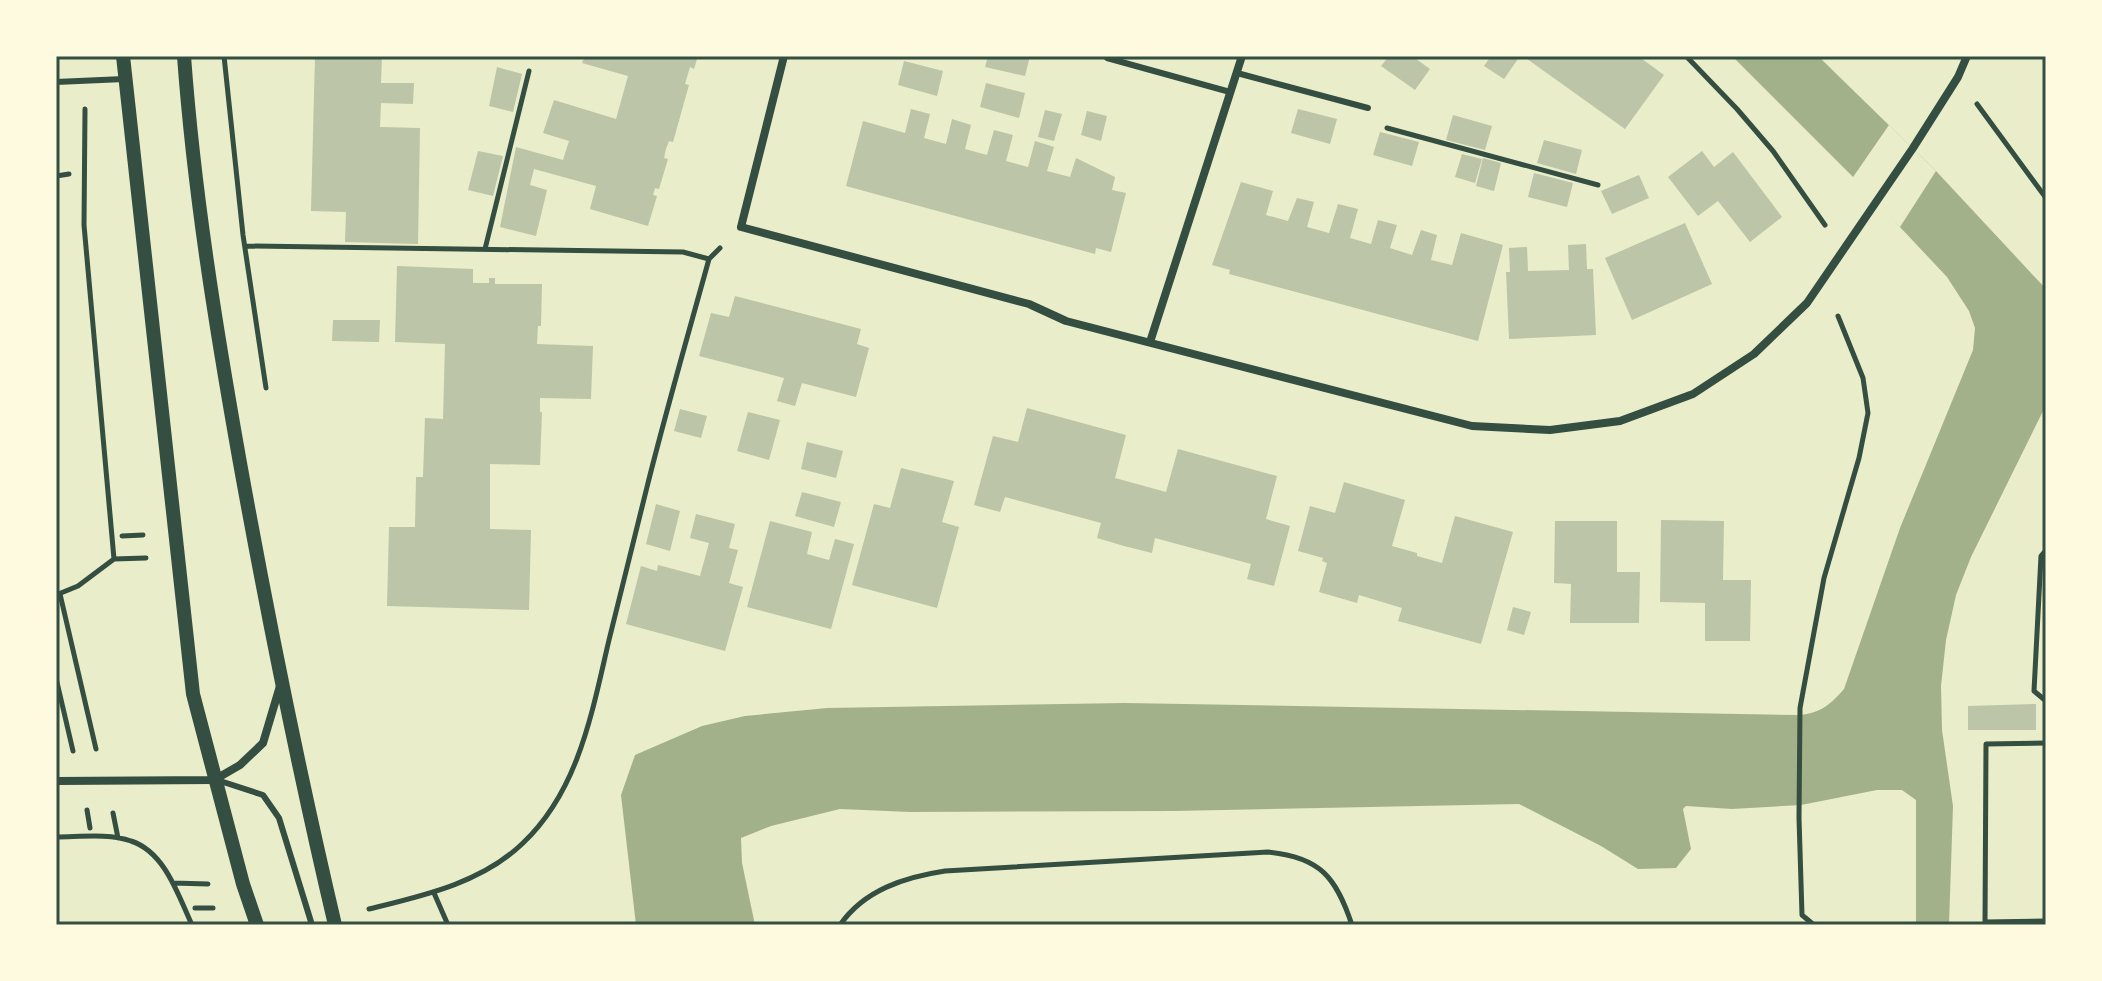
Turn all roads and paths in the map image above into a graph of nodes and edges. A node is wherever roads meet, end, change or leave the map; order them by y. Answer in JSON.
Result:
{"nodes":[{"id":1,"x":123,"y":56,"type":"edge"},
{"id":2,"x":184,"y":56,"type":"edge"},
{"id":3,"x":224,"y":56,"type":"edge"},
{"id":4,"x":784,"y":56,"type":"edge"},
{"id":5,"x":1242,"y":56,"type":"edge"},
{"id":6,"x":1686,"y":56,"type":"edge"},
{"id":7,"x":1967,"y":56,"type":"edge"},
{"id":8,"x":1107,"y":58,"type":"dead end"},
{"id":9,"x":529,"y":71,"type":"dead end"},
{"id":10,"x":1237,"y":73,"type":"junction"},
{"id":11,"x":1958,"y":77,"type":"junction"},
{"id":12,"x":125,"y":79,"type":"junction"},
{"id":13,"x":84,"y":81,"type":"junction"},
{"id":14,"x":56,"y":82,"type":"edge"},
{"id":15,"x":1230,"y":92,"type":"junction"},
{"id":16,"x":1368,"y":108,"type":"joint"},
{"id":17,"x":69,"y":174,"type":"dead end"},
{"id":18,"x":56,"y":176,"type":"edge"},
{"id":19,"x":1598,"y":185,"type":"dead end"},
{"id":20,"x":2046,"y":198,"type":"edge"},
{"id":21,"x":741,"y":227,"type":"junction"},
{"id":22,"x":245,"y":246,"type":"junction"},
{"id":23,"x":1846,"y":247,"type":"junction"},
{"id":24,"x":485,"y":249,"type":"junction"},
{"id":25,"x":709,"y":259,"type":"junction"},
{"id":26,"x":1844,"y":304,"type":"dead end"},
{"id":27,"x":1150,"y":342,"type":"junction"},
{"id":28,"x":268,"y":402,"type":"dead end"},
{"id":29,"x":2046,"y":550,"type":"edge"},
{"id":30,"x":114,"y":559,"type":"dead end"},
{"id":31,"x":58,"y":595,"type":"edge"},
{"id":32,"x":56,"y":678,"type":"edge"},
{"id":33,"x":281,"y":685,"type":"junction"},
{"id":34,"x":2046,"y":701,"type":"edge"},
{"id":35,"x":2046,"y":743,"type":"edge"},
{"id":36,"x":75,"y":758,"type":"dead end"},
{"id":37,"x":104,"y":780,"type":"junction"},
{"id":38,"x":214,"y":780,"type":"junction"},
{"id":39,"x":56,"y":781,"type":"edge"},
{"id":40,"x":86,"y":805,"type":"dead end"},
{"id":41,"x":90,"y":828,"type":"dead end"},
{"id":42,"x":56,"y":837,"type":"edge"},
{"id":43,"x":118,"y":838,"type":"junction"},
{"id":44,"x":434,"y":893,"type":"junction"},
{"id":45,"x":369,"y":909,"type":"dead end"},
{"id":46,"x":2046,"y":921,"type":"edge"},
{"id":47,"x":1985,"y":923,"type":"edge"},
{"id":48,"x":192,"y":925,"type":"edge"},
{"id":49,"x":257,"y":925,"type":"edge"},
{"id":50,"x":312,"y":925,"type":"edge"},
{"id":51,"x":335,"y":925,"type":"edge"},
{"id":52,"x":448,"y":925,"type":"edge"},
{"id":53,"x":840,"y":925,"type":"edge"},
{"id":54,"x":1352,"y":925,"type":"edge"},
{"id":55,"x":1814,"y":925,"type":"edge"}],
"edges":[{"from":1,"to":12,"type":"street"},
{"from":2,"to":33,"type":"street"},
{"from":3,"to":22,"type":"path"},
{"from":4,"to":21,"type":"street"},
{"from":5,"to":10,"type":"street"},
{"from":6,"to":23,"type":"path"},
{"from":7,"to":11,"type":"street"},
{"from":8,"to":15,"type":"lane"},
{"from":9,"to":24,"type":"path"},
{"from":10,"to":15,"type":"street"},
{"from":10,"to":16,"type":"lane"},
{"from":11,"to":20,"type":"path"},
{"from":11,"to":23,"type":"street"},
{"from":12,"to":13,"type":"lane"},
{"from":12,"to":38,"type":"street"},
{"from":13,"to":14,"type":"lane"},
{"from":13,"to":30,"type":"path"},
{"from":15,"to":27,"type":"street"},
{"from":16,"to":19,"type":"path"},
{"from":17,"to":18,"type":"path"},
{"from":21,"to":25,"type":"path"},
{"from":21,"to":27,"type":"street"},
{"from":22,"to":24,"type":"path"},
{"from":22,"to":28,"type":"path"},
{"from":23,"to":27,"type":"street"},
{"from":24,"to":25,"type":"path"},
{"from":25,"to":44,"type":"path"},
{"from":26,"to":55,"type":"path"},
{"from":29,"to":34,"type":"path"},
{"from":31,"to":37,"type":"path"},
{"from":32,"to":36,"type":"path"},
{"from":33,"to":38,"type":"street"},
{"from":33,"to":51,"type":"street"},
{"from":35,"to":47,"type":"path"},
{"from":37,"to":38,"type":"street"},
{"from":37,"to":39,"type":"street"},
{"from":37,"to":43,"type":"path"},
{"from":38,"to":49,"type":"street"},
{"from":38,"to":50,"type":"lane"},
{"from":40,"to":41,"type":"path"},
{"from":42,"to":43,"type":"path"},
{"from":43,"to":48,"type":"path"},
{"from":44,"to":45,"type":"path"},
{"from":44,"to":52,"type":"path"},
{"from":46,"to":47,"type":"path"},
{"from":53,"to":54,"type":"path"}]}
